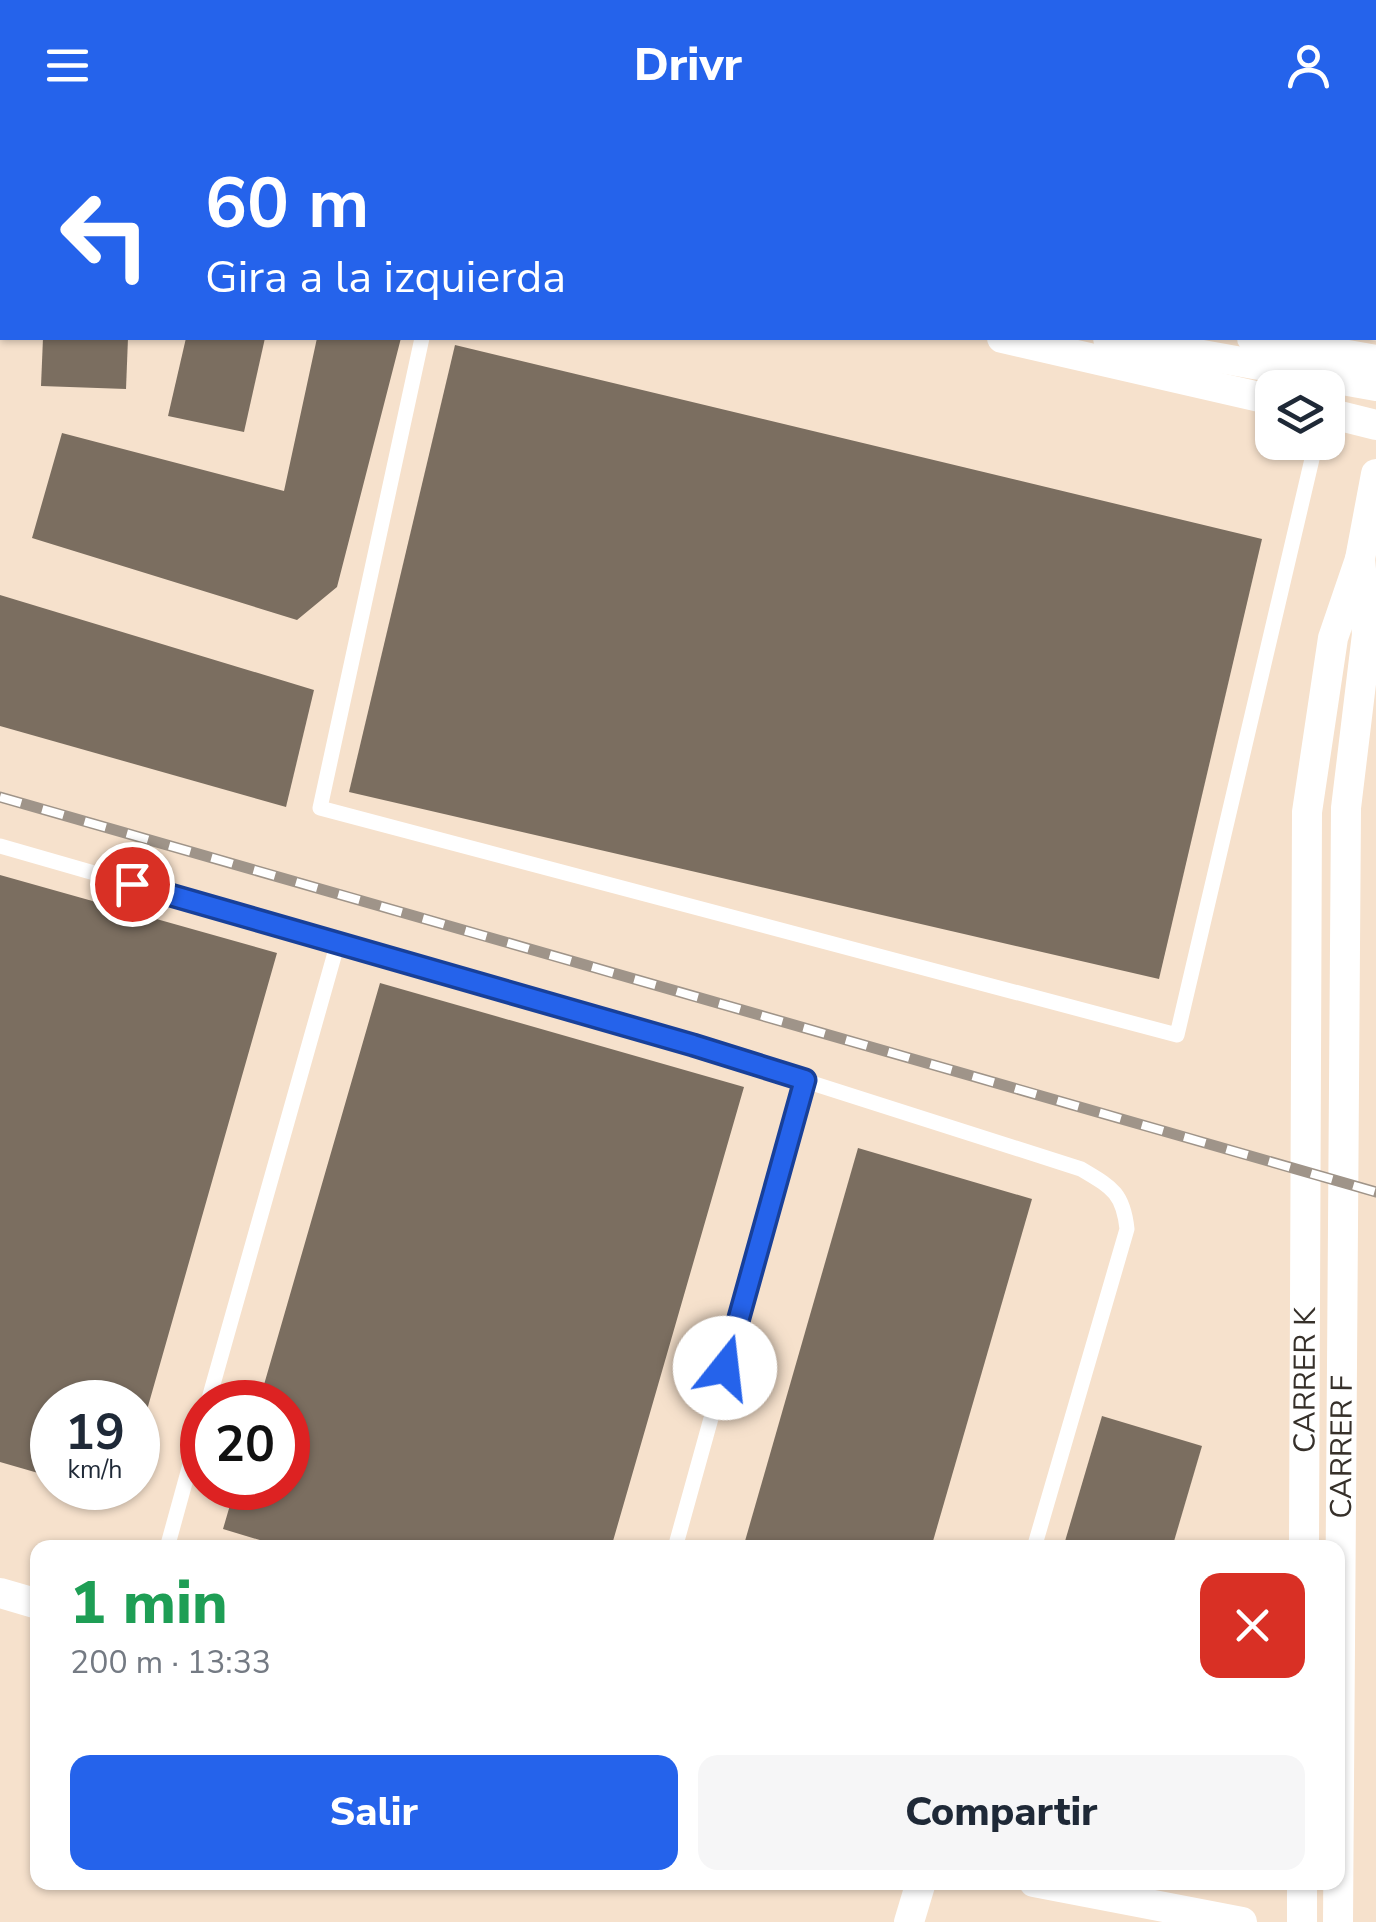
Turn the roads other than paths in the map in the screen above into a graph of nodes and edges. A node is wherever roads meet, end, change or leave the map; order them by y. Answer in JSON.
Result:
{"nodes":[{"id":1,"x":422,"y":340,"type":"edge"},
{"id":2,"x":1011,"y":340,"type":"edge"},
{"id":3,"x":1119,"y":340,"type":"edge"},
{"id":4,"x":1263,"y":340,"type":"edge"},
{"id":5,"x":1376,"y":360,"type":"edge"},
{"id":6,"x":1376,"y":386,"type":"edge"},
{"id":7,"x":1255,"y":396,"type":"edge"},
{"id":8,"x":1345,"y":417,"type":"edge"},
{"id":9,"x":1376,"y":425,"type":"edge"},
{"id":10,"x":1312,"y":460,"type":"edge"},
{"id":11,"x":1376,"y":474,"type":"edge"},
{"id":12,"x":1360,"y":559,"type":"junction"},
{"id":13,"x":0,"y":846,"type":"edge"},
{"id":14,"x":338,"y":942,"type":"junction"},
{"id":15,"x":805,"y":1080,"type":"junction"},
{"id":16,"x":214,"y":1380,"type":"edge"},
{"id":17,"x":180,"y":1501,"type":"edge"},
{"id":18,"x":169,"y":1540,"type":"edge"},
{"id":19,"x":677,"y":1540,"type":"edge"},
{"id":20,"x":1036,"y":1540,"type":"edge"},
{"id":21,"x":1304,"y":1540,"type":"edge"},
{"id":22,"x":1341,"y":1540,"type":"edge"},
{"id":23,"x":0,"y":1593,"type":"edge"},
{"id":24,"x":30,"y":1602,"type":"edge"},
{"id":25,"x":919,"y":1890,"type":"edge"},
{"id":26,"x":1076,"y":1890,"type":"edge"},
{"id":27,"x":1302,"y":1890,"type":"edge"},
{"id":28,"x":1338,"y":1890,"type":"edge"},
{"id":29,"x":910,"y":1922,"type":"edge"},
{"id":30,"x":1242,"y":1922,"type":"edge"},
{"id":31,"x":1302,"y":1922,"type":"edge"},
{"id":32,"x":1338,"y":1922,"type":"edge"}],
"edges":[{"from":1,"to":10,"type":"lane"},
{"from":2,"to":7,"type":"street"},
{"from":3,"to":6,"type":"street"},
{"from":4,"to":5,"type":"street"},
{"from":8,"to":9,"type":"street"},
{"from":11,"to":12,"type":"street"},
{"from":12,"to":21,"type":"street","name":"CARRER K"},
{"from":12,"to":22,"type":"street","name":"CARRER F"},
{"from":13,"to":14,"type":"lane"},
{"from":14,"to":15,"type":"lane"},
{"from":14,"to":16,"type":"lane"},
{"from":15,"to":19,"type":"lane"},
{"from":15,"to":20,"type":"lane"},
{"from":17,"to":18,"type":"lane"},
{"from":23,"to":24,"type":"street"},
{"from":25,"to":29,"type":"street"},
{"from":26,"to":30,"type":"street"},
{"from":27,"to":31,"type":"street"},
{"from":28,"to":32,"type":"street","name":"CARRER F"}]}
